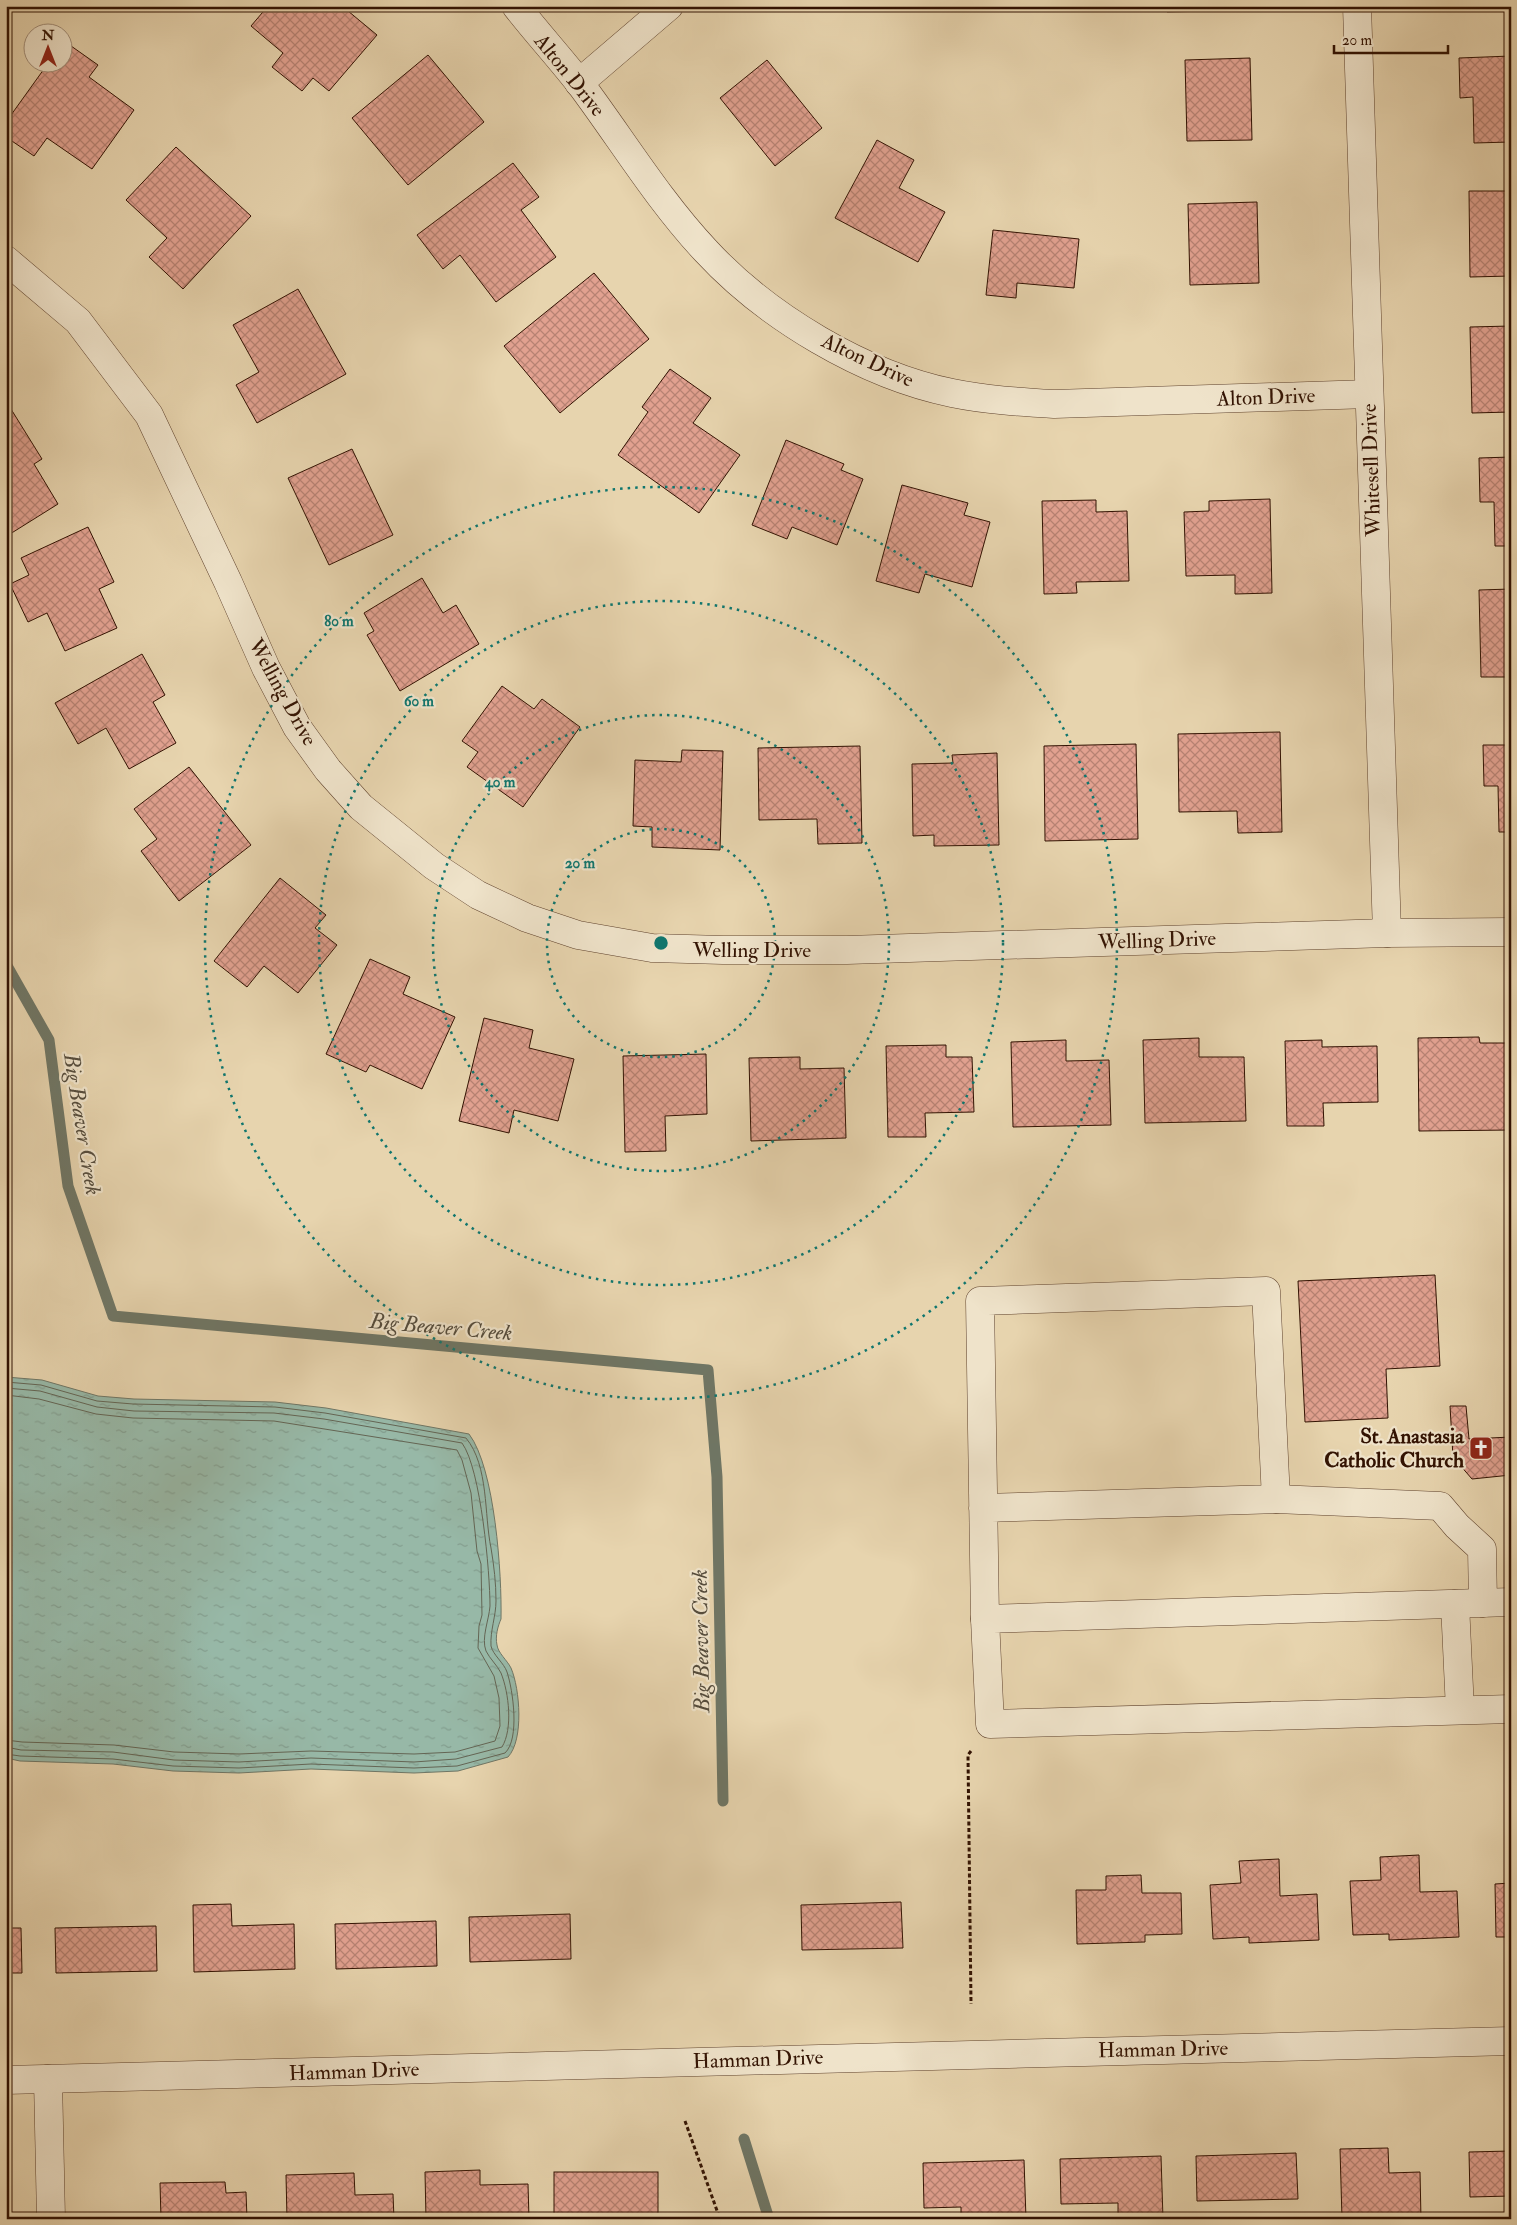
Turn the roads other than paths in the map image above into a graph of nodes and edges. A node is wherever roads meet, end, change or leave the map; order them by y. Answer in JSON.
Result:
{"nodes":[{"id":1,"x":516,"y":6,"type":"edge"},
{"id":2,"x":669,"y":6,"type":"edge"},
{"id":3,"x":1357,"y":6,"type":"edge"},
{"id":4,"x":579,"y":82,"type":"junction"},
{"id":5,"x":6,"y":260,"type":"edge"},
{"id":6,"x":1369,"y":394,"type":"junction"},
{"id":7,"x":1511,"y":932,"type":"edge"},
{"id":8,"x":1387,"y":933,"type":"junction"},
{"id":9,"x":1276,"y":1499,"type":"junction"},
{"id":10,"x":983,"y":1508,"type":"junction"},
{"id":11,"x":1511,"y":1602,"type":"edge"},
{"id":12,"x":1483,"y":1603,"type":"junction"},
{"id":13,"x":1454,"y":1604,"type":"junction"},
{"id":14,"x":985,"y":1618,"type":"junction"},
{"id":15,"x":1511,"y":1709,"type":"edge"},
{"id":16,"x":1460,"y":1710,"type":"junction"},
{"id":17,"x":1511,"y":2041,"type":"edge"},
{"id":18,"x":48,"y":2079,"type":"junction"},
{"id":19,"x":6,"y":2080,"type":"edge"},
{"id":20,"x":51,"y":2219,"type":"edge"}],
"edges":[{"from":1,"to":4,"type":"street","name":"Alton Drive"},
{"from":2,"to":4,"type":"street"},
{"from":3,"to":6,"type":"street","name":"Whitesell Drive"},
{"from":4,"to":6,"type":"street","name":"Alton Drive"},
{"from":5,"to":8,"type":"street","name":"Welling Drive"},
{"from":6,"to":8,"type":"street","name":"Whitesell Drive"},
{"from":7,"to":8,"type":"street","name":"Welling Drive"},
{"from":9,"to":10,"type":"street"},
{"from":9,"to":10,"type":"street"},
{"from":9,"to":12,"type":"street"},
{"from":10,"to":14,"type":"street"},
{"from":11,"to":12,"type":"street"},
{"from":12,"to":13,"type":"street"},
{"from":13,"to":14,"type":"street"},
{"from":13,"to":16,"type":"street"},
{"from":14,"to":16,"type":"street"},
{"from":15,"to":16,"type":"street"},
{"from":17,"to":18,"type":"street","name":"Hamman Drive"},
{"from":18,"to":19,"type":"street","name":"Hamman Drive"},
{"from":18,"to":20,"type":"street"}]}
